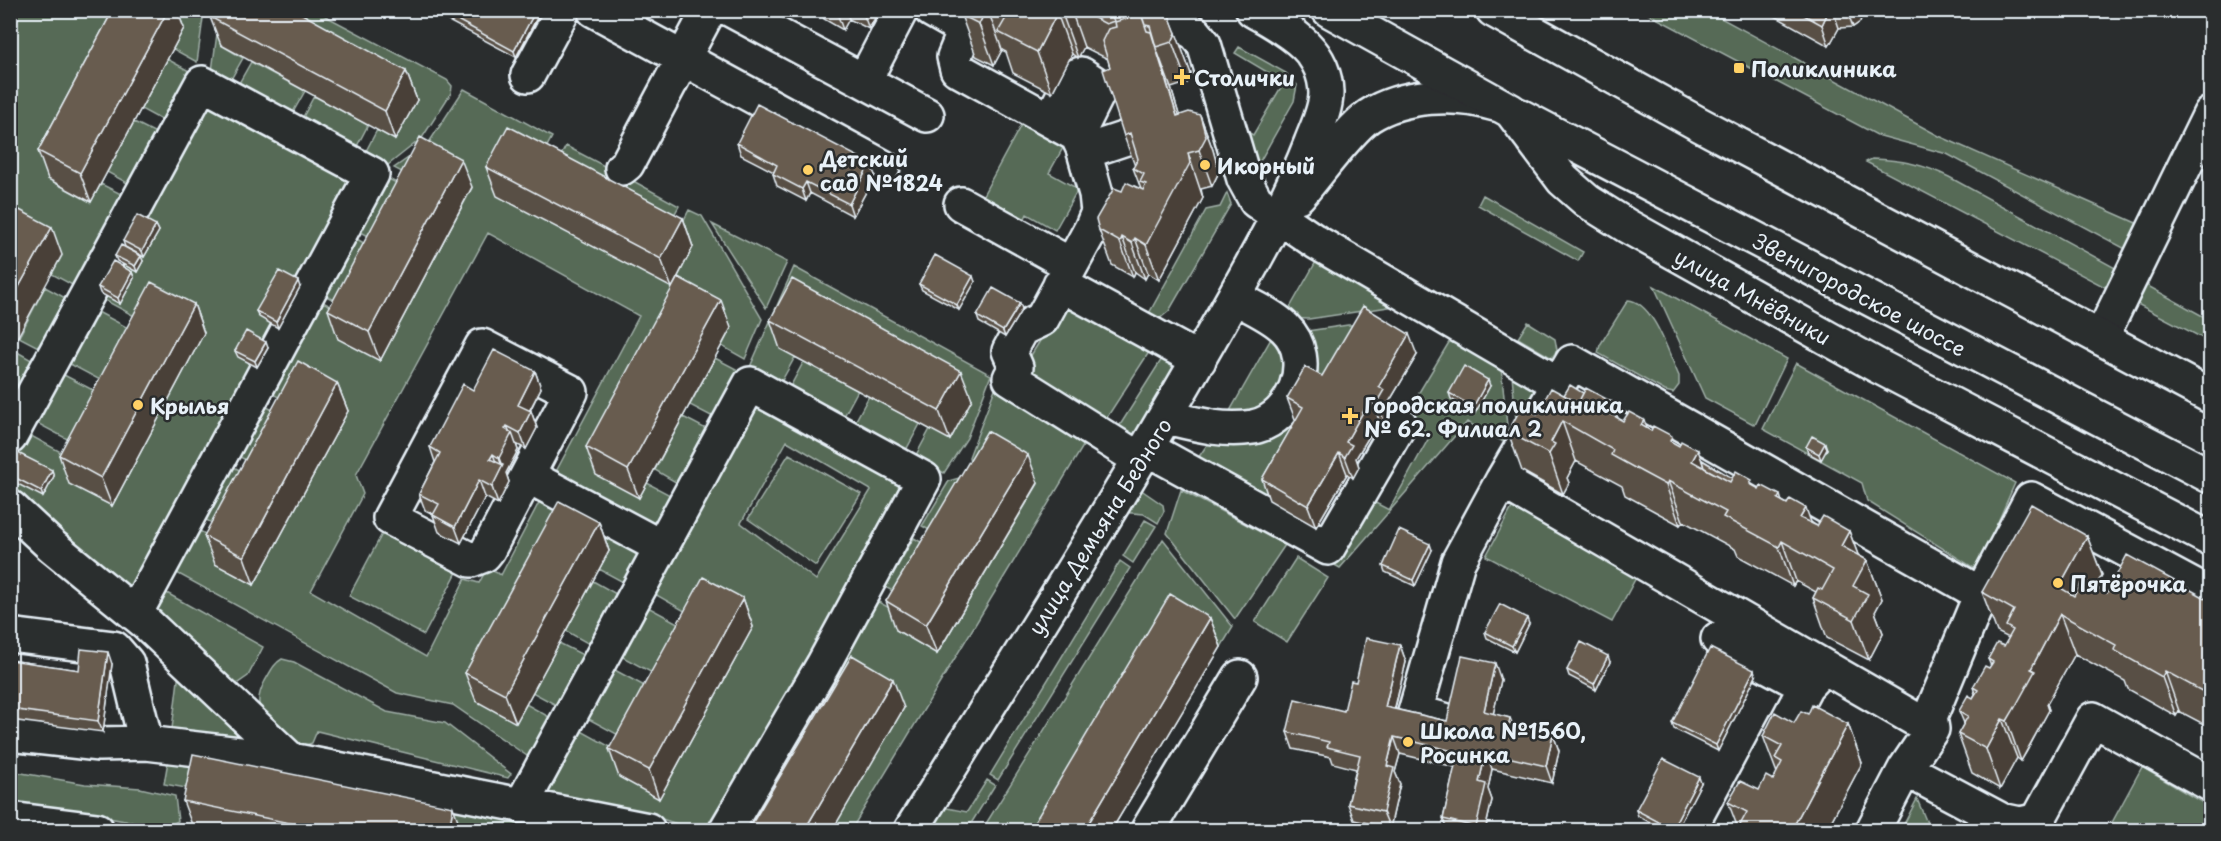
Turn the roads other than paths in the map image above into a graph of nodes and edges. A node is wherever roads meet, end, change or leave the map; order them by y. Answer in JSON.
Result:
{"nodes":[{"id":1,"x":563,"y":10,"type":"edge"},
{"id":2,"x":594,"y":10,"type":"edge"},
{"id":3,"x":709,"y":10,"type":"edge"},
{"id":4,"x":731,"y":10,"type":"edge"},
{"id":5,"x":901,"y":10,"type":"edge"},
{"id":6,"x":931,"y":10,"type":"edge"},
{"id":7,"x":1153,"y":10,"type":"edge"},
{"id":8,"x":1253,"y":10,"type":"edge"},
{"id":9,"x":1329,"y":10,"type":"edge"},
{"id":10,"x":1493,"y":10,"type":"edge"},
{"id":11,"x":1526,"y":10,"type":"edge"},
{"id":12,"x":684,"y":58,"type":"junction"},
{"id":13,"x":1594,"y":66,"type":"junction"},
{"id":14,"x":528,"y":75,"type":"dead end"},
{"id":15,"x":864,"y":81,"type":"junction"},
{"id":16,"x":1508,"y":109,"type":"junction"},
{"id":17,"x":1224,"y":110,"type":"junction"},
{"id":18,"x":2211,"y":114,"type":"edge"},
{"id":19,"x":927,"y":115,"type":"dead end"},
{"id":20,"x":1192,"y":119,"type":"edge"},
{"id":21,"x":1071,"y":135,"type":"junction"},
{"id":22,"x":1126,"y":138,"type":"edge"},
{"id":23,"x":883,"y":167,"type":"dead end"},
{"id":24,"x":622,"y":168,"type":"dead end"},
{"id":25,"x":961,"y":204,"type":"dead end"},
{"id":26,"x":1279,"y":218,"type":"junction"},
{"id":27,"x":1066,"y":274,"type":"junction"},
{"id":28,"x":1234,"y":297,"type":"junction"},
{"id":29,"x":2101,"y":338,"type":"junction"},
{"id":30,"x":1199,"y":360,"type":"junction"},
{"id":31,"x":1559,"y":384,"type":"junction"},
{"id":32,"x":2211,"y":396,"type":"edge"},
{"id":33,"x":1166,"y":417,"type":"junction"},
{"id":34,"x":1400,"y":424,"type":"dead end"},
{"id":35,"x":10,"y":437,"type":"edge"},
{"id":36,"x":1143,"y":454,"type":"junction"},
{"id":37,"x":528,"y":476,"type":"junction"},
{"id":38,"x":2211,"y":476,"type":"edge"},
{"id":39,"x":1502,"y":482,"type":"junction"},
{"id":40,"x":10,"y":507,"type":"edge"},
{"id":41,"x":2211,"y":539,"type":"edge"},
{"id":42,"x":661,"y":547,"type":"junction"},
{"id":43,"x":1981,"y":594,"type":"junction"},
{"id":44,"x":2211,"y":595,"type":"edge"},
{"id":45,"x":135,"y":614,"type":"junction"},
{"id":46,"x":10,"y":635,"type":"edge"},
{"id":47,"x":1718,"y":639,"type":"dead end"},
{"id":48,"x":1815,"y":676,"type":"junction"},
{"id":49,"x":1240,"y":677,"type":"dead end"},
{"id":50,"x":1444,"y":720,"type":"edge"},
{"id":51,"x":1932,"y":729,"type":"junction"},
{"id":52,"x":10,"y":734,"type":"edge"},
{"id":53,"x":146,"y":743,"type":"junction"},
{"id":54,"x":291,"y":760,"type":"junction"},
{"id":55,"x":1905,"y":769,"type":"junction"},
{"id":56,"x":2211,"y":784,"type":"edge"},
{"id":57,"x":521,"y":806,"type":"junction"},
{"id":58,"x":10,"y":819,"type":"edge"},
{"id":59,"x":915,"y":829,"type":"edge"},
{"id":60,"x":97,"y":831,"type":"edge"},
{"id":61,"x":648,"y":831,"type":"edge"},
{"id":62,"x":726,"y":831,"type":"edge"},
{"id":63,"x":1148,"y":831,"type":"edge"},
{"id":64,"x":1730,"y":831,"type":"edge"},
{"id":65,"x":1873,"y":831,"type":"edge"}],
"edges":[{"from":1,"to":14,"type":"main road"},
{"from":2,"to":12,"type":"main road"},
{"from":3,"to":12,"type":"main road"},
{"from":4,"to":15,"type":"main road"},
{"from":5,"to":15,"type":"main road"},
{"from":6,"to":21,"type":"main road"},
{"from":7,"to":17,"type":"main road"},
{"from":8,"to":26,"type":"main road","name":"улица Демьяна Бедного"},
{"from":9,"to":16,"type":"main road","name":"улица Мнёвники"},
{"from":10,"to":13,"type":"main road"},
{"from":11,"to":13,"type":"main road"},
{"from":12,"to":23,"type":"main road"},
{"from":12,"to":24,"type":"main road"},
{"from":13,"to":29,"type":"main road"},
{"from":15,"to":19,"type":"main road"},
{"from":16,"to":26,"type":"main road","name":"улица Демьяна Бедного"},
{"from":16,"to":38,"type":"main road","name":"Звенигородское шоссе"},
{"from":16,"to":41,"type":"main road","name":"улица Мнёвники"},
{"from":17,"to":20,"type":"main road"},
{"from":17,"to":26,"type":"main road"},
{"from":18,"to":29,"type":"main road"},
{"from":21,"to":22,"type":"main road"},
{"from":21,"to":27,"type":"main road"},
{"from":25,"to":27,"type":"main road"},
{"from":26,"to":28,"type":"main road","name":"улица Демьяна Бедного"},
{"from":26,"to":31,"type":"main road"},
{"from":27,"to":30,"type":"main road"},
{"from":27,"to":36,"type":"main road"},
{"from":28,"to":30,"type":"main road","name":"улица Демьяна Бедного"},
{"from":28,"to":33,"type":"main road"},
{"from":29,"to":32,"type":"main road"},
{"from":30,"to":33,"type":"main road","name":"улица Демьяна Бедного"},
{"from":31,"to":39,"type":"main road"},
{"from":31,"to":43,"type":"main road"},
{"from":33,"to":36,"type":"main road","name":"улица Демьяна Бедного"},
{"from":34,"to":36,"type":"main road"},
{"from":35,"to":45,"type":"main road"},
{"from":36,"to":59,"type":"main road","name":"улица Демьяна Бедного"},
{"from":37,"to":37,"type":"main road"},
{"from":37,"to":42,"type":"main road"},
{"from":39,"to":48,"type":"main road"},
{"from":39,"to":50,"type":"main road"},
{"from":40,"to":45,"type":"main road"},
{"from":42,"to":57,"type":"main road"},
{"from":42,"to":62,"type":"main road"},
{"from":43,"to":44,"type":"main road"},
{"from":43,"to":51,"type":"main road"},
{"from":45,"to":54,"type":"main road"},
{"from":46,"to":53,"type":"main road"},
{"from":47,"to":48,"type":"main road"},
{"from":48,"to":51,"type":"main road"},
{"from":48,"to":64,"type":"main road"},
{"from":49,"to":63,"type":"main road"},
{"from":51,"to":55,"type":"main road"},
{"from":52,"to":53,"type":"main road"},
{"from":53,"to":54,"type":"main road"},
{"from":54,"to":57,"type":"main road"},
{"from":55,"to":56,"type":"main road"},
{"from":55,"to":65,"type":"main road"},
{"from":57,"to":61,"type":"main road"},
{"from":58,"to":60,"type":"main road"}]}
